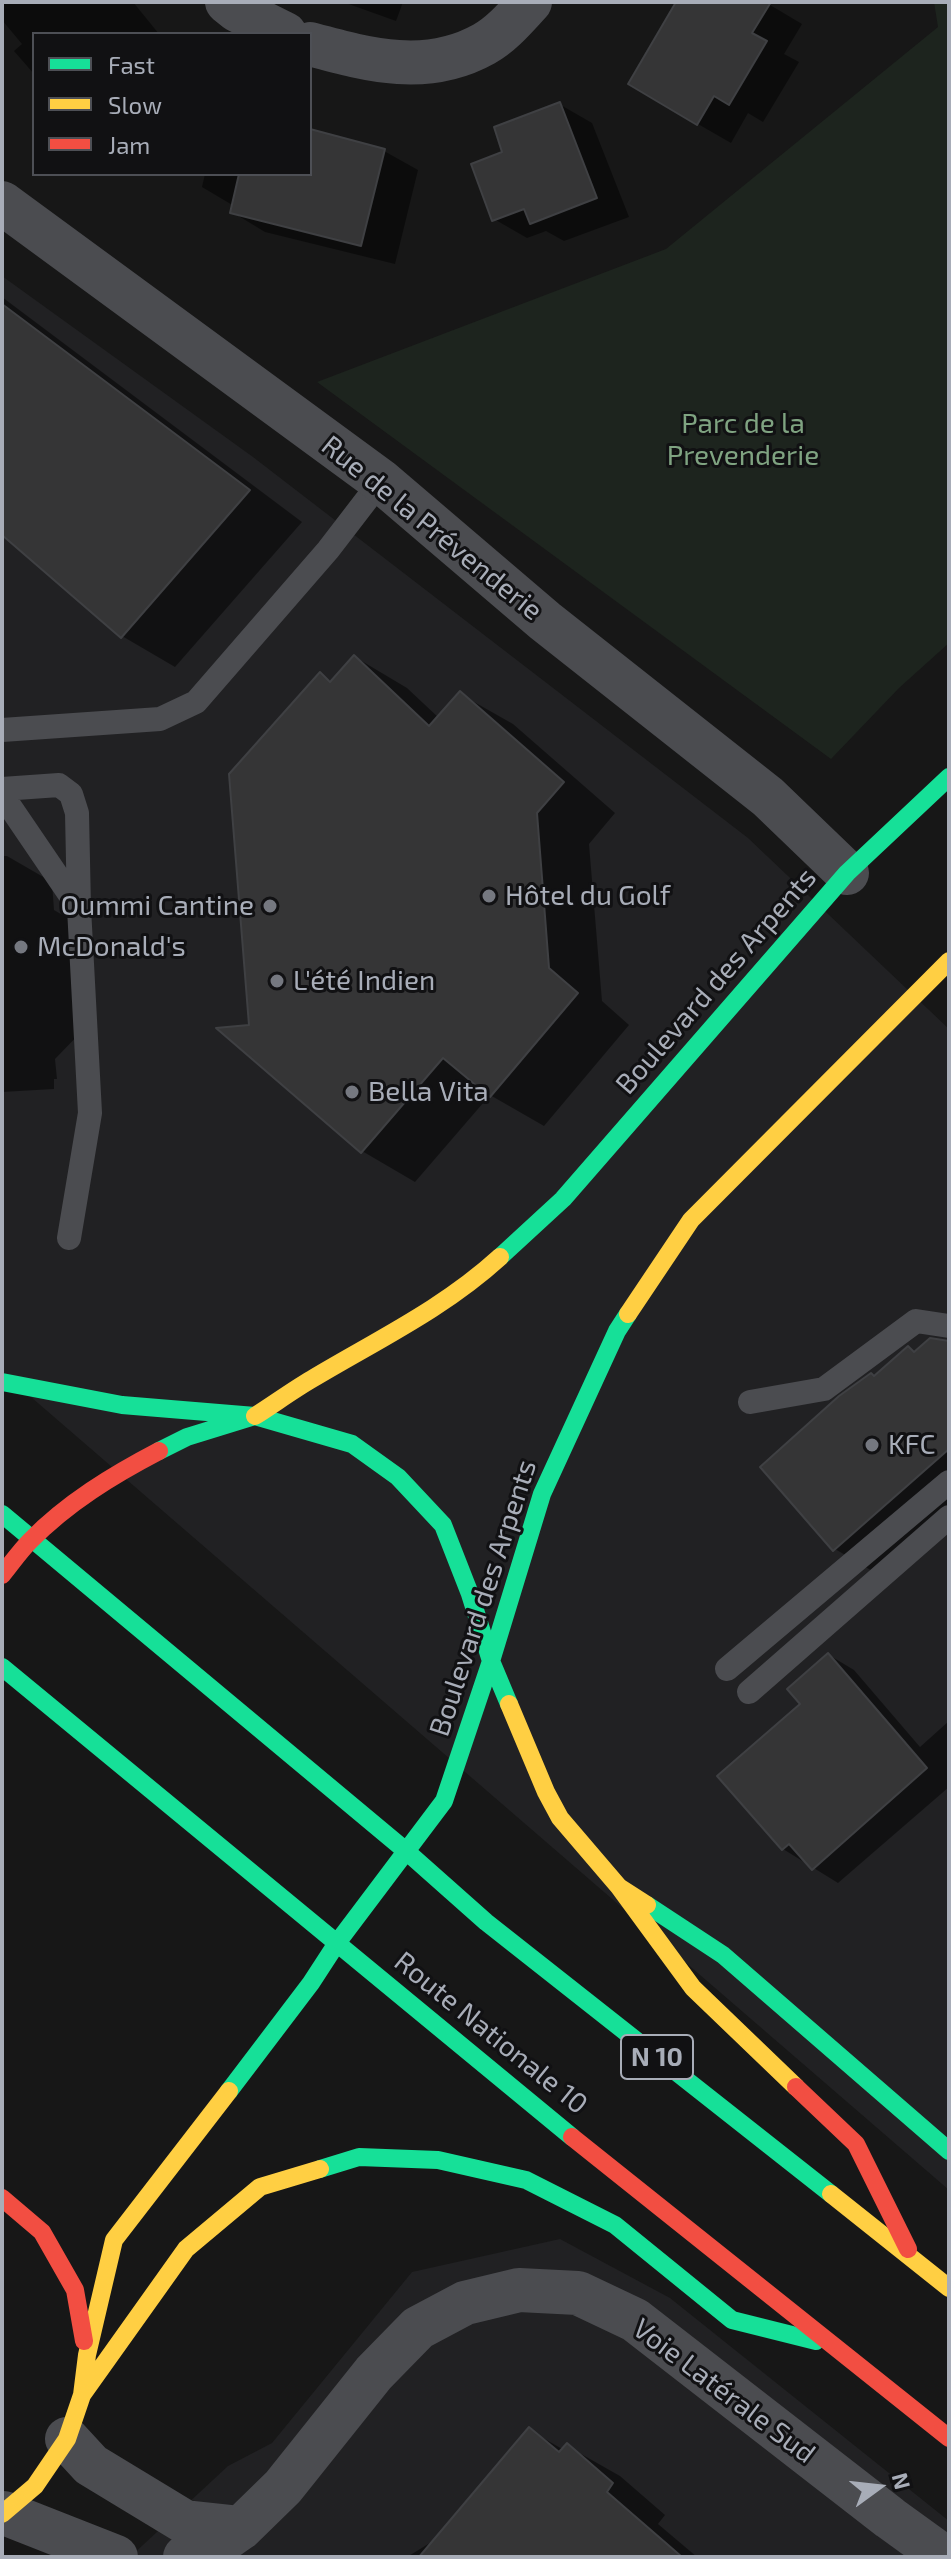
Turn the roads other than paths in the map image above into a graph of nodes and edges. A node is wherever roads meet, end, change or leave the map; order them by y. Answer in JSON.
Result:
{"nodes":[{"id":1,"x":227,"y":2,"type":"edge"},
{"id":2,"x":530,"y":2,"type":"edge"},
{"id":3,"x":281,"y":32,"type":"edge"},
{"id":4,"x":312,"y":45,"type":"edge"},
{"id":5,"x":2,"y":203,"type":"edge"},
{"id":6,"x":381,"y":481,"type":"junction"},
{"id":7,"x":2,"y":730,"type":"edge"},
{"id":8,"x":949,"y":777,"type":"edge"},
{"id":9,"x":2,"y":789,"type":"edge"},
{"id":10,"x":2,"y":799,"type":"edge"},
{"id":11,"x":847,"y":873,"type":"junction"},
{"id":12,"x":79,"y":908,"type":"junction"},
{"id":13,"x":949,"y":961,"type":"edge"},
{"id":14,"x":69,"y":1238,"type":"dead end"},
{"id":15,"x":949,"y":1326,"type":"edge"},
{"id":16,"x":2,"y":1382,"type":"edge"},
{"id":17,"x":750,"y":1402,"type":"dead end"},
{"id":18,"x":255,"y":1416,"type":"junction"},
{"id":19,"x":949,"y":1482,"type":"edge"},
{"id":20,"x":2,"y":1514,"type":"edge"},
{"id":21,"x":949,"y":1517,"type":"edge"},
{"id":22,"x":31,"y":1540,"type":"junction"},
{"id":23,"x":2,"y":1575,"type":"edge"},
{"id":24,"x":491,"y":1661,"type":"junction"},
{"id":25,"x":2,"y":1667,"type":"edge"},
{"id":26,"x":727,"y":1669,"type":"dead end"},
{"id":27,"x":749,"y":1692,"type":"dead end"},
{"id":28,"x":406,"y":1851,"type":"junction"},
{"id":29,"x":619,"y":1887,"type":"junction"},
{"id":30,"x":337,"y":1943,"type":"junction"},
{"id":31,"x":949,"y":2151,"type":"edge"},
{"id":32,"x":2,"y":2198,"type":"edge"},
{"id":33,"x":913,"y":2258,"type":"junction"},
{"id":34,"x":949,"y":2288,"type":"edge"},
{"id":35,"x":828,"y":2344,"type":"junction"},
{"id":36,"x":87,"y":2355,"type":"junction"},
{"id":37,"x":82,"y":2395,"type":"junction"},
{"id":38,"x":949,"y":2438,"type":"edge"},
{"id":39,"x":67,"y":2439,"type":"junction"},
{"id":40,"x":3,"y":2513,"type":"edge"},
{"id":41,"x":241,"y":2528,"type":"junction"},
{"id":42,"x":116,"y":2557,"type":"edge"},
{"id":43,"x":185,"y":2557,"type":"edge"},
{"id":44,"x":944,"y":2557,"type":"edge"}],
"edges":[{"from":1,"to":3,"type":"street"},
{"from":2,"to":4,"type":"street"},
{"from":5,"to":6,"type":"street","name":"Rue de la Prévenderie"},
{"from":6,"to":7,"type":"lane"},
{"from":6,"to":11,"type":"street","name":"Rue de la Prévenderie"},
{"from":8,"to":11,"type":"street","name":"Boulevard des Arpents"},
{"from":9,"to":12,"type":"lane"},
{"from":10,"to":12,"type":"lane"},
{"from":11,"to":18,"type":"street","name":"Boulevard des Arpents"},
{"from":12,"to":14,"type":"lane"},
{"from":13,"to":24,"type":"street","name":"Boulevard des Arpents"},
{"from":15,"to":17,"type":"lane"},
{"from":16,"to":18,"type":"street"},
{"from":18,"to":22,"type":"street","name":"Boulevard des Arpents"},
{"from":18,"to":24,"type":"street"},
{"from":19,"to":26,"type":"lane"},
{"from":20,"to":22,"type":"street","number":"N 10"},
{"from":21,"to":27,"type":"lane"},
{"from":22,"to":23,"type":"street","name":"Boulevard des Arpents"},
{"from":22,"to":28,"type":"street","number":"N 10"},
{"from":24,"to":28,"type":"street","name":"Boulevard des Arpents"},
{"from":24,"to":29,"type":"street"},
{"from":25,"to":30,"type":"street","name":"Route Nationale 10"},
{"from":28,"to":30,"type":"street","name":"Boulevard des Arpents"},
{"from":28,"to":33,"type":"street","number":"N 10"},
{"from":29,"to":31,"type":"street"},
{"from":29,"to":33,"type":"street"},
{"from":30,"to":35,"type":"street","name":"Route Nationale 10"},
{"from":30,"to":36,"type":"street","name":"Boulevard des Arpents"},
{"from":32,"to":36,"type":"street"},
{"from":33,"to":34,"type":"street","number":"N 10"},
{"from":35,"to":37,"type":"street"},
{"from":35,"to":38,"type":"street","name":"Route Nationale 10"},
{"from":36,"to":37,"type":"street"},
{"from":37,"to":39,"type":"street"},
{"from":39,"to":40,"type":"street"},
{"from":39,"to":41,"type":"street"},
{"from":40,"to":42,"type":"street"},
{"from":41,"to":43,"type":"street","name":"Voie Latérale Sud"},
{"from":41,"to":44,"type":"street","name":"Voie Latérale Sud"}]}
